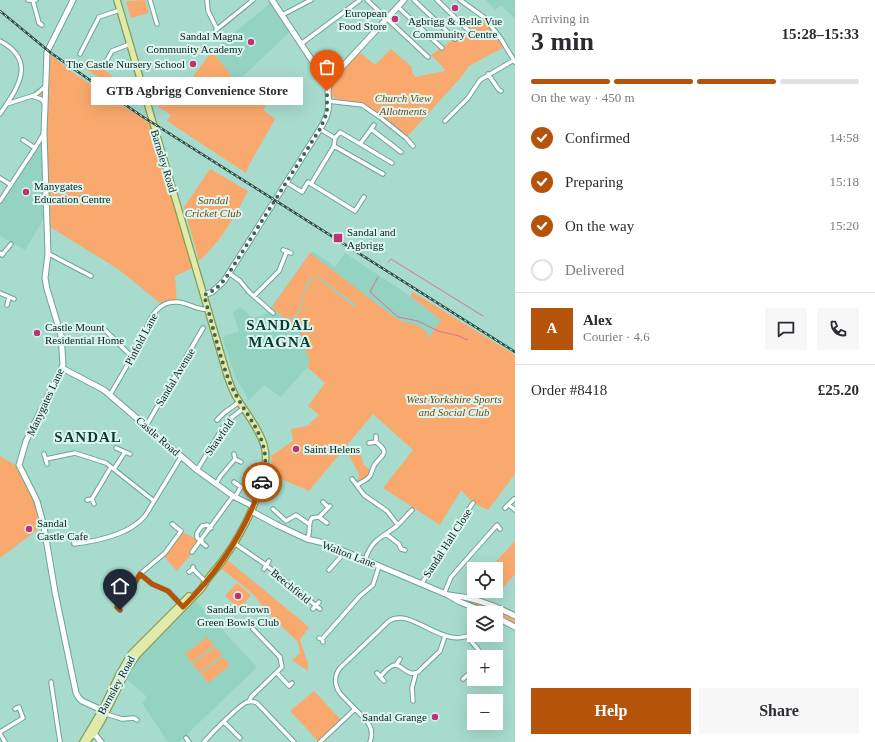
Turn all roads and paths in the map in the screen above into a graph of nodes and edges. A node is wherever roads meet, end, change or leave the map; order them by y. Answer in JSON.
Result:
{"nodes":[{"id":1,"x":28,"y":0,"type":"edge"},
{"id":2,"x":35,"y":0,"type":"edge"},
{"id":3,"x":73,"y":0,"type":"edge"},
{"id":4,"x":117,"y":0,"type":"edge"},
{"id":5,"x":150,"y":0,"type":"edge"},
{"id":6,"x":207,"y":0,"type":"edge"},
{"id":7,"x":254,"y":0,"type":"edge"},
{"id":8,"x":272,"y":0,"type":"edge"},
{"id":9,"x":311,"y":0,"type":"edge"},
{"id":10,"x":360,"y":0,"type":"edge"},
{"id":11,"x":367,"y":0,"type":"edge"},
{"id":12,"x":403,"y":0,"type":"edge"},
{"id":13,"x":414,"y":0,"type":"edge"},
{"id":14,"x":437,"y":0,"type":"edge"},
{"id":15,"x":460,"y":0,"type":"edge"},
{"id":16,"x":398,"y":7,"type":"junction"},
{"id":17,"x":120,"y":10,"type":"junction"},
{"id":18,"x":282,"y":15,"type":"junction"},
{"id":19,"x":387,"y":19,"type":"junction"},
{"id":20,"x":158,"y":24,"type":"dead end"},
{"id":21,"x":42,"y":25,"type":"dead end"},
{"id":22,"x":468,"y":30,"type":"dead end"},
{"id":23,"x":455,"y":39,"type":"dead end"},
{"id":24,"x":0,"y":41,"type":"edge"},
{"id":25,"x":130,"y":44,"type":"junction"},
{"id":26,"x":301,"y":44,"type":"junction"},
{"id":27,"x":442,"y":48,"type":"dead end"},
{"id":28,"x":80,"y":54,"type":"dead end"},
{"id":29,"x":428,"y":57,"type":"dead end"},
{"id":30,"x":514,"y":61,"type":"edge"},
{"id":31,"x":103,"y":67,"type":"dead end"},
{"id":32,"x":488,"y":74,"type":"junction"},
{"id":33,"x":329,"y":82,"type":"junction"},
{"id":34,"x":46,"y":86,"type":"junction"},
{"id":35,"x":501,"y":91,"type":"dead end"},
{"id":36,"x":30,"y":96,"type":"junction"},
{"id":37,"x":328,"y":101,"type":"junction"},
{"id":38,"x":6,"y":104,"type":"junction"},
{"id":39,"x":46,"y":105,"type":"junction"},
{"id":40,"x":0,"y":114,"type":"edge"},
{"id":41,"x":445,"y":121,"type":"dead end"},
{"id":42,"x":320,"y":129,"type":"junction"},
{"id":43,"x":44,"y":133,"type":"junction"},
{"id":44,"x":335,"y":138,"type":"junction"},
{"id":45,"x":23,"y":140,"type":"dead end"},
{"id":46,"x":360,"y":144,"type":"junction"},
{"id":47,"x":334,"y":146,"type":"junction"},
{"id":48,"x":413,"y":146,"type":"dead end"},
{"id":49,"x":35,"y":148,"type":"junction"},
{"id":50,"x":400,"y":152,"type":"dead end"},
{"id":51,"x":392,"y":163,"type":"dead end"},
{"id":52,"x":372,"y":168,"type":"junction"},
{"id":53,"x":369,"y":173,"type":"dead end"},
{"id":54,"x":384,"y":174,"type":"dead end"},
{"id":55,"x":0,"y":178,"type":"edge"},
{"id":56,"x":286,"y":182,"type":"junction"},
{"id":57,"x":311,"y":184,"type":"junction"},
{"id":58,"x":11,"y":186,"type":"junction"},
{"id":59,"x":364,"y":197,"type":"dead end"},
{"id":60,"x":0,"y":201,"type":"edge"},
{"id":61,"x":11,"y":244,"type":"dead end"},
{"id":62,"x":287,"y":251,"type":"dead end"},
{"id":63,"x":0,"y":253,"type":"edge"},
{"id":64,"x":48,"y":254,"type":"junction"},
{"id":65,"x":229,"y":273,"type":"junction"},
{"id":66,"x":91,"y":276,"type":"dead end"},
{"id":67,"x":0,"y":293,"type":"edge"},
{"id":68,"x":204,"y":295,"type":"junction"},
{"id":69,"x":254,"y":296,"type":"junction"},
{"id":70,"x":9,"y":297,"type":"junction"},
{"id":71,"x":14,"y":299,"type":"dead end"},
{"id":72,"x":7,"y":305,"type":"dead end"},
{"id":73,"x":208,"y":309,"type":"junction"},
{"id":74,"x":273,"y":313,"type":"dead end"},
{"id":75,"x":103,"y":328,"type":"dead end"},
{"id":76,"x":204,"y":328,"type":"dead end"},
{"id":77,"x":132,"y":357,"type":"junction"},
{"id":78,"x":62,"y":368,"type":"junction"},
{"id":79,"x":110,"y":395,"type":"junction"},
{"id":80,"x":240,"y":401,"type":"junction"},
{"id":81,"x":244,"y":408,"type":"junction"},
{"id":82,"x":217,"y":420,"type":"dead end"},
{"id":83,"x":146,"y":426,"type":"junction"},
{"id":84,"x":376,"y":436,"type":"dead end"},
{"id":85,"x":376,"y":442,"type":"junction"},
{"id":86,"x":369,"y":443,"type":"dead end"},
{"id":87,"x":116,"y":448,"type":"dead end"},
{"id":88,"x":125,"y":452,"type":"junction"},
{"id":89,"x":44,"y":454,"type":"dead end"},
{"id":90,"x":130,"y":454,"type":"dead end"},
{"id":91,"x":234,"y":454,"type":"dead end"},
{"id":92,"x":181,"y":457,"type":"junction"},
{"id":93,"x":46,"y":459,"type":"junction"},
{"id":94,"x":235,"y":459,"type":"junction"},
{"id":95,"x":241,"y":462,"type":"dead end"},
{"id":96,"x":47,"y":464,"type":"dead end"},
{"id":97,"x":112,"y":468,"type":"junction"},
{"id":98,"x":197,"y":470,"type":"junction"},
{"id":99,"x":352,"y":479,"type":"dead end"},
{"id":100,"x":234,"y":482,"type":"dead end"},
{"id":101,"x":216,"y":484,"type":"junction"},
{"id":102,"x":357,"y":485,"type":"junction"},
{"id":103,"x":234,"y":497,"type":"junction"},
{"id":104,"x":514,"y":498,"type":"edge"},
{"id":105,"x":92,"y":499,"type":"junction"},
{"id":106,"x":87,"y":500,"type":"dead end"},
{"id":107,"x":154,"y":501,"type":"junction"},
{"id":108,"x":323,"y":502,"type":"dead end"},
{"id":109,"x":473,"y":503,"type":"dead end"},
{"id":110,"x":94,"y":504,"type":"dead end"},
{"id":111,"x":276,"y":505,"type":"dead end"},
{"id":112,"x":509,"y":505,"type":"junction"},
{"id":113,"x":252,"y":508,"type":"junction"},
{"id":114,"x":505,"y":508,"type":"dead end"},
{"id":115,"x":412,"y":510,"type":"dead end"},
{"id":116,"x":515,"y":510,"type":"edge"},
{"id":117,"x":319,"y":517,"type":"junction"},
{"id":118,"x":327,"y":523,"type":"dead end"},
{"id":119,"x":172,"y":524,"type":"dead end"},
{"id":120,"x":310,"y":524,"type":"junction"},
{"id":121,"x":398,"y":525,"type":"junction"},
{"id":122,"x":211,"y":528,"type":"junction"},
{"id":123,"x":500,"y":529,"type":"dead end"},
{"id":124,"x":386,"y":534,"type":"junction"},
{"id":125,"x":307,"y":539,"type":"junction"},
{"id":126,"x":74,"y":542,"type":"dead end"},
{"id":127,"x":201,"y":542,"type":"junction"},
{"id":128,"x":234,"y":543,"type":"junction"},
{"id":129,"x":206,"y":546,"type":"dead end"},
{"id":130,"x":404,"y":550,"type":"dead end"},
{"id":131,"x":192,"y":552,"type":"dead end"},
{"id":132,"x":345,"y":552,"type":"junction"},
{"id":133,"x":365,"y":560,"type":"junction"},
{"id":134,"x":379,"y":566,"type":"junction"},
{"id":135,"x":329,"y":570,"type":"dead end"},
{"id":136,"x":189,"y":572,"type":"dead end"},
{"id":137,"x":140,"y":574,"type":"junction"},
{"id":138,"x":205,"y":581,"type":"junction"},
{"id":139,"x":421,"y":584,"type":"junction"},
{"id":140,"x":446,"y":595,"type":"junction"},
{"id":141,"x":491,"y":604,"type":"joint"},
{"id":142,"x":182,"y":605,"type":"junction"},
{"id":143,"x":470,"y":606,"type":"edge"},
{"id":144,"x":320,"y":609,"type":"dead end"},
{"id":145,"x":120,"y":610,"type":"dead end"},
{"id":146,"x":515,"y":616,"type":"edge"},
{"id":147,"x":503,"y":620,"type":"edge"},
{"id":148,"x":514,"y":624,"type":"edge"},
{"id":149,"x":252,"y":634,"type":"dead end"},
{"id":150,"x":445,"y":636,"type":"junction"},
{"id":151,"x":467,"y":636,"type":"edge"},
{"id":152,"x":322,"y":640,"type":"dead end"},
{"id":153,"x":400,"y":659,"type":"dead end"},
{"id":154,"x":396,"y":665,"type":"junction"},
{"id":155,"x":277,"y":673,"type":"junction"},
{"id":156,"x":416,"y":673,"type":"junction"},
{"id":157,"x":377,"y":674,"type":"dead end"},
{"id":158,"x":467,"y":675,"type":"edge"},
{"id":159,"x":380,"y":677,"type":"junction"},
{"id":160,"x":463,"y":679,"type":"dead end"},
{"id":161,"x":384,"y":681,"type":"dead end"},
{"id":162,"x":50,"y":682,"type":"dead end"},
{"id":163,"x":292,"y":683,"type":"dead end"},
{"id":164,"x":413,"y":701,"type":"dead end"},
{"id":165,"x":249,"y":702,"type":"junction"},
{"id":166,"x":15,"y":709,"type":"dead end"},
{"id":167,"x":355,"y":709,"type":"junction"},
{"id":168,"x":105,"y":712,"type":"junction"},
{"id":169,"x":138,"y":720,"type":"dead end"},
{"id":170,"x":224,"y":722,"type":"junction"},
{"id":171,"x":92,"y":731,"type":"junction"},
{"id":172,"x":0,"y":733,"type":"edge"},
{"id":173,"x":186,"y":738,"type":"dead end"},
{"id":174,"x":240,"y":738,"type":"dead end"},
{"id":175,"x":290,"y":738,"type":"junction"},
{"id":176,"x":5,"y":742,"type":"edge"},
{"id":177,"x":60,"y":742,"type":"edge"},
{"id":178,"x":84,"y":742,"type":"edge"},
{"id":179,"x":102,"y":742,"type":"edge"},
{"id":180,"x":189,"y":742,"type":"edge"},
{"id":181,"x":204,"y":742,"type":"edge"},
{"id":182,"x":285,"y":742,"type":"edge"},
{"id":183,"x":294,"y":742,"type":"edge"},
{"id":184,"x":320,"y":742,"type":"edge"},
{"id":185,"x":370,"y":742,"type":"edge"}],
"edges":[{"from":1,"to":2,"type":"street"},
{"from":2,"to":21,"type":"street"},
{"from":3,"to":34,"type":"street","name":"Manygates Lane"},
{"from":4,"to":17,"type":"main road","name":"Barnsley Road"},
{"from":5,"to":20,"type":"street"},
{"from":6,"to":7,"type":"street"},
{"from":8,"to":18,"type":"street"},
{"from":9,"to":18,"type":"street"},
{"from":10,"to":26,"type":"street"},
{"from":11,"to":19,"type":"street"},
{"from":12,"to":16,"type":"street"},
{"from":13,"to":23,"type":"street"},
{"from":14,"to":22,"type":"street"},
{"from":15,"to":30,"type":"street"},
{"from":16,"to":19,"type":"street"},
{"from":16,"to":27,"type":"street"},
{"from":17,"to":25,"type":"main road","name":"Barnsley Road"},
{"from":17,"to":28,"type":"street"},
{"from":18,"to":26,"type":"street"},
{"from":19,"to":29,"type":"street"},
{"from":19,"to":33,"type":"street"},
{"from":24,"to":38,"type":"street"},
{"from":25,"to":31,"type":"street"},
{"from":25,"to":68,"type":"main road","name":"Barnsley Road"},
{"from":26,"to":33,"type":"street"},
{"from":30,"to":32,"type":"street"},
{"from":32,"to":35,"type":"street"},
{"from":32,"to":41,"type":"street"},
{"from":33,"to":37,"type":"street"},
{"from":34,"to":36,"type":"street"},
{"from":34,"to":39,"type":"street","name":"Manygates Lane"},
{"from":36,"to":38,"type":"street"},
{"from":36,"to":39,"type":"street"},
{"from":37,"to":42,"type":"street"},
{"from":37,"to":48,"type":"street"},
{"from":38,"to":40,"type":"street"},
{"from":39,"to":43,"type":"street","name":"Manygates Lane"},
{"from":42,"to":44,"type":"street"},
{"from":42,"to":56,"type":"street"},
{"from":43,"to":49,"type":"street"},
{"from":43,"to":64,"type":"street","name":"Manygates Lane"},
{"from":44,"to":46,"type":"street"},
{"from":44,"to":47,"type":"street"},
{"from":45,"to":49,"type":"street"},
{"from":46,"to":50,"type":"street"},
{"from":46,"to":51,"type":"street"},
{"from":47,"to":52,"type":"street"},
{"from":47,"to":57,"type":"street"},
{"from":49,"to":58,"type":"street"},
{"from":52,"to":53,"type":"street"},
{"from":52,"to":54,"type":"street"},
{"from":55,"to":58,"type":"street"},
{"from":56,"to":57,"type":"street"},
{"from":56,"to":65,"type":"street"},
{"from":57,"to":59,"type":"street"},
{"from":58,"to":60,"type":"street"},
{"from":61,"to":63,"type":"street"},
{"from":62,"to":69,"type":"street"},
{"from":64,"to":66,"type":"street"},
{"from":64,"to":78,"type":"street","name":"Manygates Lane"},
{"from":65,"to":68,"type":"street"},
{"from":65,"to":69,"type":"street"},
{"from":67,"to":70,"type":"street"},
{"from":68,"to":73,"type":"main road","name":"Barnsley Road"},
{"from":69,"to":74,"type":"street"},
{"from":70,"to":71,"type":"street"},
{"from":70,"to":72,"type":"street"},
{"from":73,"to":77,"type":"street","name":"Pinfold Lane"},
{"from":73,"to":80,"type":"main road","name":"Barnsley Road"},
{"from":75,"to":77,"type":"street"},
{"from":76,"to":83,"type":"street","name":"Sandal Avenue"},
{"from":77,"to":79,"type":"street","name":"Pinfold Lane"},
{"from":78,"to":79,"type":"street","name":"Castle Road"},
{"from":78,"to":168,"type":"street","name":"Manygates Lane"},
{"from":79,"to":83,"type":"street","name":"Castle Road"},
{"from":80,"to":81,"type":"main road","name":"Barnsley Road"},
{"from":80,"to":82,"type":"street"},
{"from":81,"to":98,"type":"street","name":"Shawfold"},
{"from":81,"to":113,"type":"main road","name":"Barnsley Road"},
{"from":83,"to":92,"type":"street","name":"Castle Road"},
{"from":84,"to":85,"type":"street"},
{"from":85,"to":86,"type":"street"},
{"from":85,"to":102,"type":"street"},
{"from":87,"to":88,"type":"street"},
{"from":88,"to":90,"type":"street"},
{"from":88,"to":97,"type":"street"},
{"from":89,"to":93,"type":"street"},
{"from":91,"to":94,"type":"street"},
{"from":92,"to":98,"type":"street","name":"Castle Road"},
{"from":92,"to":107,"type":"street"},
{"from":93,"to":96,"type":"street"},
{"from":93,"to":97,"type":"street"},
{"from":94,"to":95,"type":"street"},
{"from":94,"to":101,"type":"street"},
{"from":97,"to":105,"type":"street"},
{"from":97,"to":107,"type":"street"},
{"from":98,"to":101,"type":"street","name":"Castle Road"},
{"from":99,"to":102,"type":"street"},
{"from":100,"to":103,"type":"street"},
{"from":101,"to":103,"type":"street","name":"Castle Road"},
{"from":102,"to":121,"type":"street"},
{"from":103,"to":113,"type":"street","name":"Castle Road"},
{"from":103,"to":122,"type":"street"},
{"from":104,"to":112,"type":"street"},
{"from":105,"to":106,"type":"street"},
{"from":105,"to":110,"type":"street"},
{"from":107,"to":126,"type":"street"},
{"from":108,"to":117,"type":"street"},
{"from":109,"to":139,"type":"street","name":"Sandal Hall Close"},
{"from":111,"to":120,"type":"street"},
{"from":112,"to":114,"type":"street"},
{"from":112,"to":116,"type":"street"},
{"from":113,"to":125,"type":"street","name":"Walton Lane"},
{"from":113,"to":128,"type":"main road","name":"Barnsley Road"},
{"from":115,"to":121,"type":"street"},
{"from":117,"to":118,"type":"street"},
{"from":117,"to":120,"type":"street"},
{"from":119,"to":137,"type":"street"},
{"from":120,"to":125,"type":"street"},
{"from":121,"to":124,"type":"street"},
{"from":122,"to":127,"type":"street"},
{"from":122,"to":127,"type":"street"},
{"from":123,"to":140,"type":"street"},
{"from":124,"to":130,"type":"street"},
{"from":124,"to":133,"type":"street"},
{"from":125,"to":132,"type":"street","name":"Walton Lane"},
{"from":127,"to":129,"type":"street"},
{"from":127,"to":131,"type":"street"},
{"from":128,"to":138,"type":"main road","name":"Barnsley Road"},
{"from":128,"to":144,"type":"street","name":"Beechfield"},
{"from":132,"to":133,"type":"street","name":"Walton Lane"},
{"from":132,"to":135,"type":"street"},
{"from":133,"to":134,"type":"street","name":"Walton Lane"},
{"from":134,"to":139,"type":"street","name":"Walton Lane"},
{"from":134,"to":152,"type":"street"},
{"from":136,"to":138,"type":"street"},
{"from":137,"to":142,"type":"street"},
{"from":137,"to":145,"type":"street"},
{"from":138,"to":142,"type":"main road","name":"Barnsley Road"},
{"from":139,"to":140,"type":"street","name":"Walton Lane"},
{"from":140,"to":141,"type":"street","name":"Walton Lane"},
{"from":140,"to":143,"type":"street","name":"Walton Lane"},
{"from":141,"to":146,"type":"street","name":"Walton Lane"},
{"from":142,"to":168,"type":"main road","name":"Barnsley Road"},
{"from":147,"to":148,"type":"street"},
{"from":149,"to":155,"type":"street"},
{"from":150,"to":151,"type":"street"},
{"from":150,"to":156,"type":"street"},
{"from":150,"to":167,"type":"street"},
{"from":153,"to":154,"type":"street"},
{"from":154,"to":156,"type":"street"},
{"from":154,"to":159,"type":"street"},
{"from":155,"to":163,"type":"street"},
{"from":155,"to":165,"type":"street"},
{"from":156,"to":164,"type":"street"},
{"from":157,"to":159,"type":"street"},
{"from":158,"to":160,"type":"street"},
{"from":159,"to":161,"type":"street"},
{"from":162,"to":177,"type":"street"},
{"from":165,"to":170,"type":"street"},
{"from":165,"to":175,"type":"street"},
{"from":166,"to":172,"type":"street"},
{"from":167,"to":184,"type":"street"},
{"from":167,"to":185,"type":"street"},
{"from":168,"to":169,"type":"street"},
{"from":168,"to":171,"type":"main road","name":"Barnsley Road"},
{"from":170,"to":174,"type":"street"},
{"from":170,"to":181,"type":"street"},
{"from":171,"to":178,"type":"main road","name":"Barnsley Road"},
{"from":171,"to":179,"type":"street"},
{"from":172,"to":176,"type":"street"},
{"from":173,"to":180,"type":"street"},
{"from":175,"to":182,"type":"street"},
{"from":175,"to":183,"type":"street"}]}
